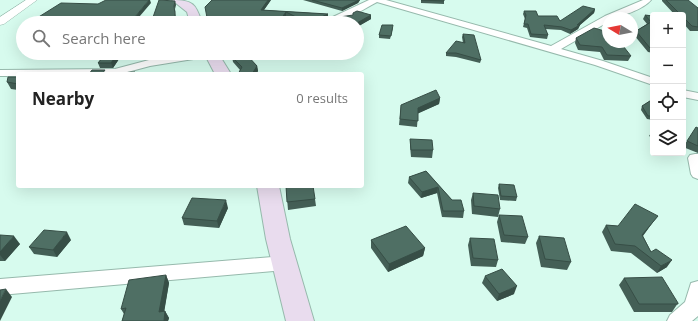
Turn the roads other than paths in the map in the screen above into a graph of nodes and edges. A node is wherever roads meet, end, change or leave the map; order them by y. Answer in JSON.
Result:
{"nodes":[{"id":1,"x":32,"y":0,"type":"edge"},
{"id":2,"x":178,"y":0,"type":"edge"},
{"id":3,"x":376,"y":0,"type":"edge"},
{"id":4,"x":647,"y":0,"type":"edge"},
{"id":5,"x":622,"y":12,"type":"edge"},
{"id":6,"x":194,"y":16,"type":"edge"},
{"id":7,"x":344,"y":16,"type":"edge"},
{"id":8,"x":3,"y":19,"type":"edge"},
{"id":9,"x":602,"y":21,"type":"edge"},
{"id":10,"x":552,"y":50,"type":"junction"},
{"id":11,"x":168,"y":60,"type":"edge"},
{"id":12,"x":215,"y":60,"type":"edge"},
{"id":13,"x":115,"y":72,"type":"edge"},
{"id":14,"x":222,"y":72,"type":"edge"},
{"id":15,"x":0,"y":73,"type":"edge"},
{"id":16,"x":16,"y":73,"type":"edge"},
{"id":17,"x":650,"y":81,"type":"edge"},
{"id":18,"x":686,"y":93,"type":"edge"},
{"id":19,"x":698,"y":97,"type":"edge"},
{"id":20,"x":695,"y":158,"type":"dead end"},
{"id":21,"x":698,"y":174,"type":"edge"},
{"id":22,"x":268,"y":188,"type":"edge"},
{"id":23,"x":284,"y":263,"type":"junction"},
{"id":24,"x":0,"y":287,"type":"edge"},
{"id":25,"x":698,"y":289,"type":"edge"},
{"id":26,"x":300,"y":321,"type":"edge"},
{"id":27,"x":677,"y":321,"type":"edge"}],
"edges":[{"from":1,"to":8,"type":"street"},
{"from":2,"to":6,"type":"main road"},
{"from":3,"to":7,"type":"street"},
{"from":3,"to":10,"type":"street"},
{"from":4,"to":5,"type":"street"},
{"from":9,"to":10,"type":"street"},
{"from":10,"to":17,"type":"street"},
{"from":11,"to":13,"type":"street"},
{"from":12,"to":14,"type":"main road"},
{"from":15,"to":16,"type":"street"},
{"from":18,"to":19,"type":"street"},
{"from":20,"to":21,"type":"street"},
{"from":22,"to":23,"type":"main road"},
{"from":23,"to":24,"type":"street"},
{"from":23,"to":26,"type":"main road"},
{"from":25,"to":27,"type":"street"}]}
